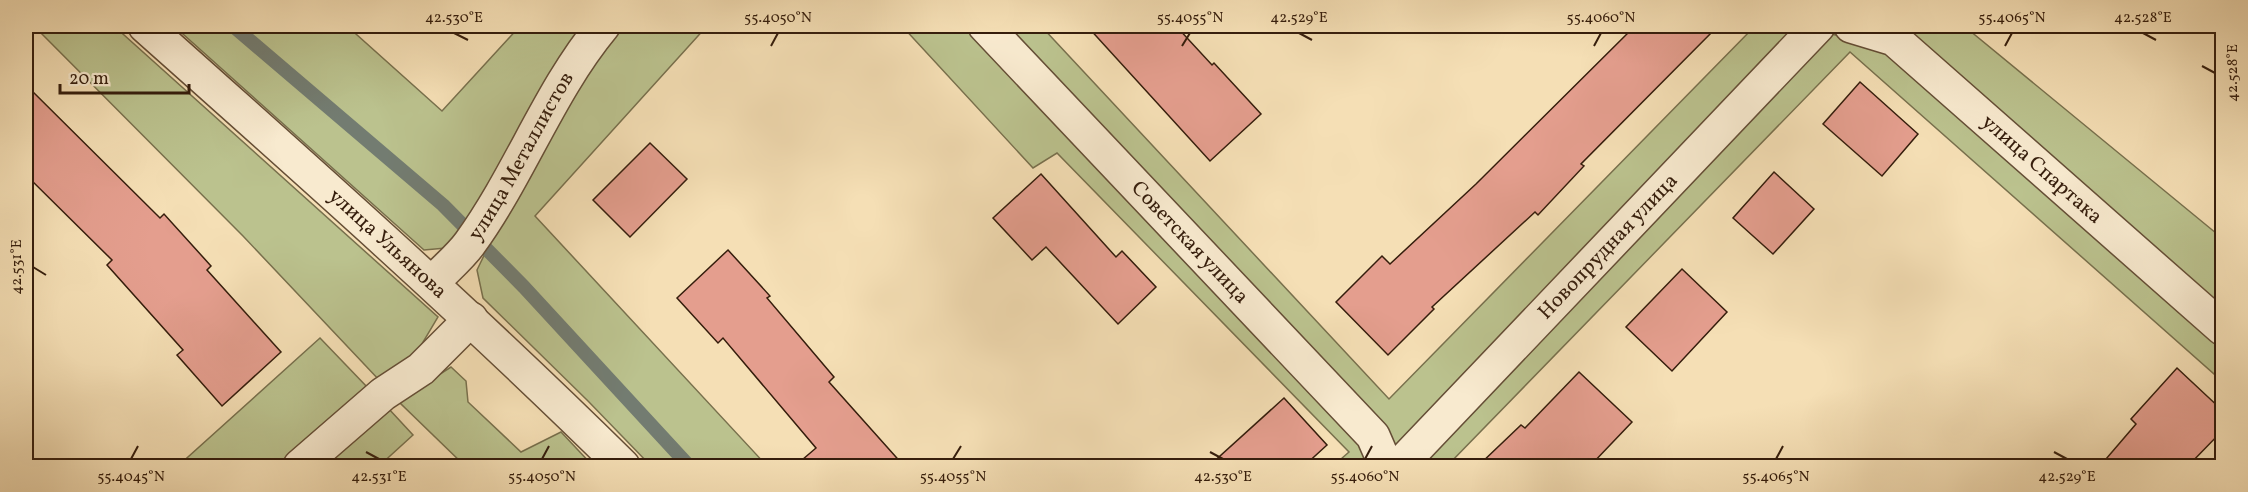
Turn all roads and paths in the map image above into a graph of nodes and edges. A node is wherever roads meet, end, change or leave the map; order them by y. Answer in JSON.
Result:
{"nodes":[{"id":1,"x":145,"y":26,"type":"edge"},
{"id":2,"x":603,"y":26,"type":"edge"},
{"id":3,"x":985,"y":26,"type":"edge"},
{"id":4,"x":1818,"y":26,"type":"edge"},
{"id":5,"x":1851,"y":26,"type":"edge"},
{"id":6,"x":432,"y":283,"type":"junction"},
{"id":7,"x":471,"y":320,"type":"junction"},
{"id":8,"x":2223,"y":328,"type":"edge"},
{"id":9,"x":300,"y":466,"type":"edge"},
{"id":10,"x":623,"y":466,"type":"edge"},
{"id":11,"x":1386,"y":466,"type":"edge"},
{"id":12,"x":1399,"y":466,"type":"edge"}],
"edges":[{"from":1,"to":6,"type":"street","name":"улица Ульянова"},
{"from":2,"to":6,"type":"street","name":"улица Металлистов"},
{"from":3,"to":11,"type":"street","name":"Советская улица"},
{"from":4,"to":12,"type":"street","name":"Новопрудная улица"},
{"from":5,"to":8,"type":"street","name":"улица Спартака"},
{"from":6,"to":7,"type":"street","name":"улица Ульянова"},
{"from":7,"to":9,"type":"street"},
{"from":7,"to":10,"type":"street","name":"улица Ульянова"}]}
